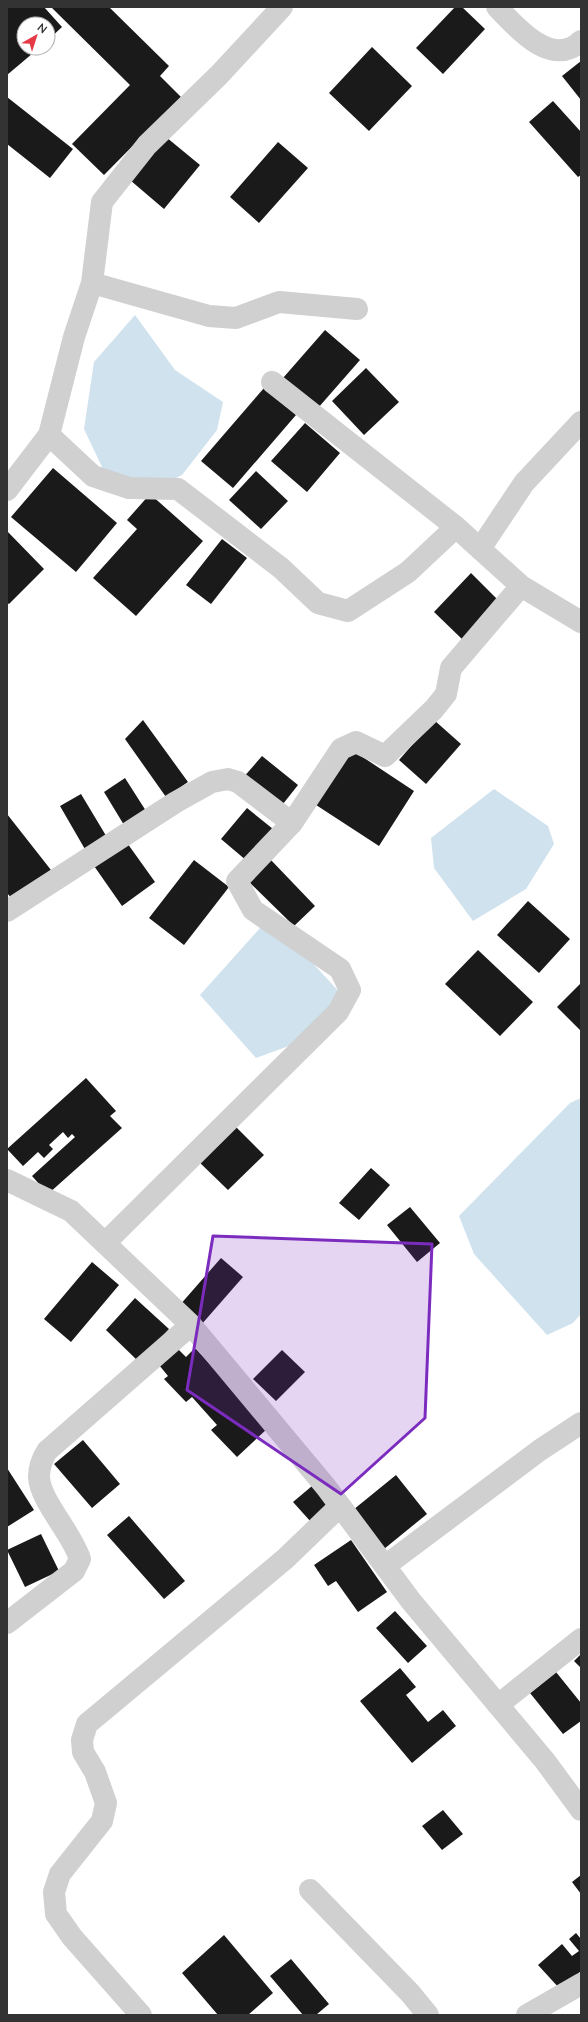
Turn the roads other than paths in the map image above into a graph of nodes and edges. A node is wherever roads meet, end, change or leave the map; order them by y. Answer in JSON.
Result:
{"nodes":[{"id":1,"x":282,"y":7,"type":"edge"},
{"id":2,"x":497,"y":7,"type":"edge"},
{"id":3,"x":581,"y":41,"type":"edge"},
{"id":4,"x":92,"y":283,"type":"junction"},
{"id":5,"x":357,"y":309,"type":"dead end"},
{"id":6,"x":272,"y":382,"type":"dead end"},
{"id":7,"x":581,"y":422,"type":"edge"},
{"id":8,"x":49,"y":435,"type":"junction"},
{"id":9,"x":7,"y":490,"type":"edge"},
{"id":10,"x":456,"y":527,"type":"junction"},
{"id":11,"x":480,"y":549,"type":"junction"},
{"id":12,"x":521,"y":586,"type":"junction"},
{"id":13,"x":581,"y":622,"type":"edge"},
{"id":14,"x":292,"y":823,"type":"junction"},
{"id":15,"x":7,"y":911,"type":"edge"},
{"id":16,"x":7,"y":1180,"type":"edge"},
{"id":17,"x":105,"y":1243,"type":"junction"},
{"id":18,"x":191,"y":1325,"type":"junction"},
{"id":19,"x":581,"y":1423,"type":"edge"},
{"id":20,"x":340,"y":1506,"type":"junction"},
{"id":21,"x":385,"y":1566,"type":"junction"},
{"id":22,"x":7,"y":1622,"type":"edge"},
{"id":23,"x":581,"y":1639,"type":"edge"},
{"id":24,"x":498,"y":1706,"type":"junction"},
{"id":25,"x":579,"y":1802,"type":"edge"},
{"id":26,"x":310,"y":1890,"type":"dead end"},
{"id":27,"x":581,"y":1984,"type":"edge"},
{"id":28,"x":141,"y":2015,"type":"edge"},
{"id":29,"x":428,"y":2015,"type":"edge"},
{"id":30,"x":527,"y":2015,"type":"edge"}],
"edges":[{"from":1,"to":4,"type":"street"},
{"from":2,"to":3,"type":"street"},
{"from":4,"to":5,"type":"street"},
{"from":4,"to":8,"type":"street"},
{"from":6,"to":10,"type":"street"},
{"from":7,"to":11,"type":"street"},
{"from":8,"to":9,"type":"street"},
{"from":8,"to":10,"type":"street"},
{"from":10,"to":11,"type":"street"},
{"from":11,"to":12,"type":"street"},
{"from":12,"to":13,"type":"street"},
{"from":12,"to":14,"type":"street"},
{"from":14,"to":15,"type":"street"},
{"from":14,"to":17,"type":"street"},
{"from":16,"to":17,"type":"street"},
{"from":17,"to":18,"type":"street"},
{"from":18,"to":20,"type":"street"},
{"from":18,"to":22,"type":"street"},
{"from":19,"to":21,"type":"street"},
{"from":20,"to":21,"type":"street"},
{"from":20,"to":28,"type":"street"},
{"from":21,"to":24,"type":"street"},
{"from":23,"to":24,"type":"street"},
{"from":24,"to":25,"type":"street"},
{"from":26,"to":29,"type":"street"},
{"from":27,"to":30,"type":"street"}]}
